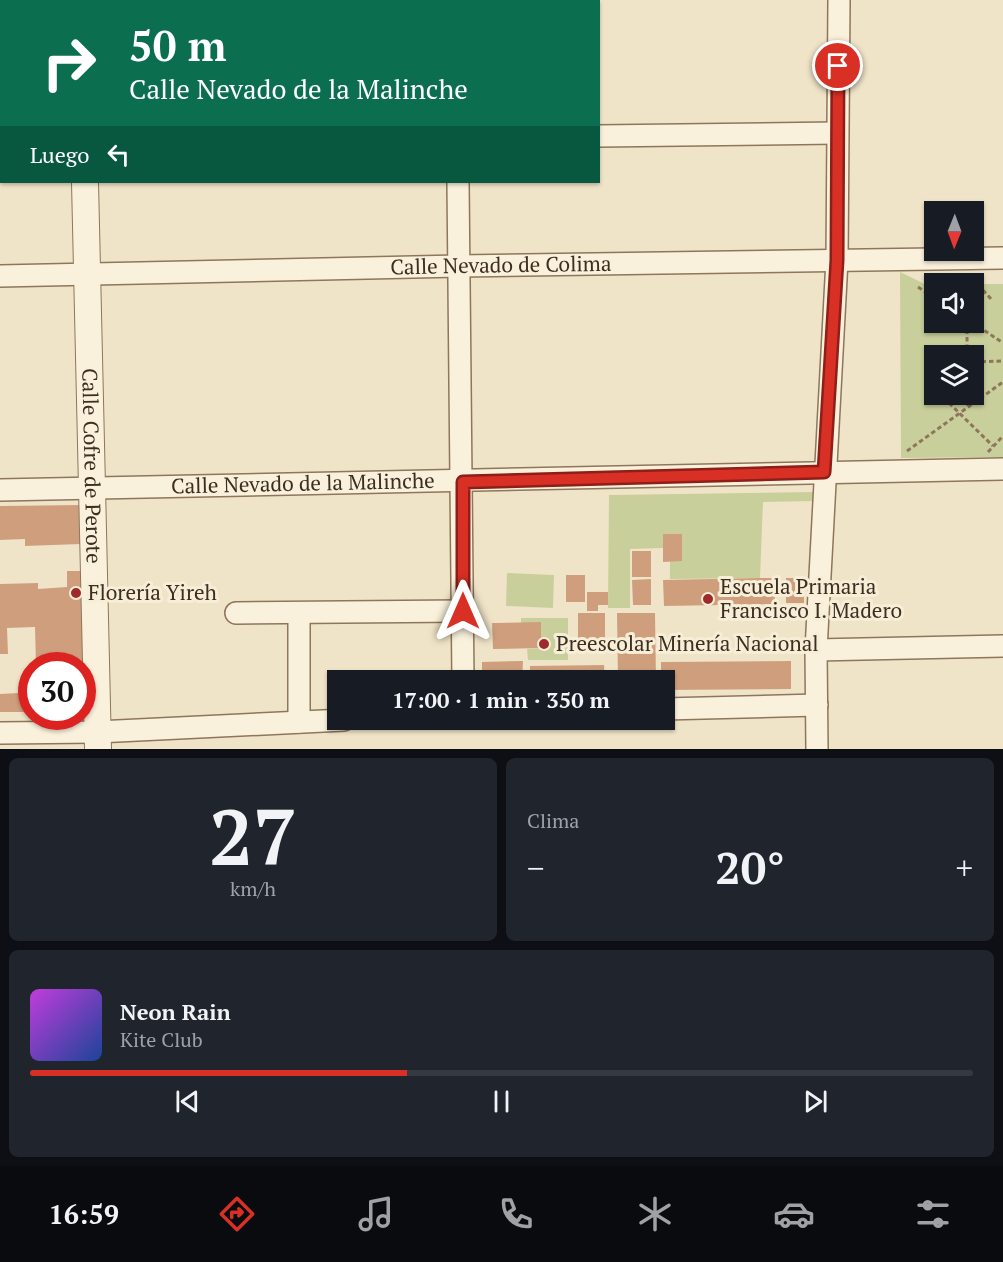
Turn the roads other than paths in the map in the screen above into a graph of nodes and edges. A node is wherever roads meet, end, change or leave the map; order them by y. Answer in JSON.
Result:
{"nodes":[{"id":1,"x":839,"y":0,"type":"edge"},
{"id":2,"x":837,"y":133,"type":"junction"},
{"id":3,"x":600,"y":136,"type":"edge"},
{"id":4,"x":85,"y":183,"type":"edge"},
{"id":5,"x":458,"y":183,"type":"edge"},
{"id":6,"x":1003,"y":258,"type":"edge"},
{"id":7,"x":837,"y":260,"type":"junction"},
{"id":8,"x":459,"y":266,"type":"junction"},
{"id":9,"x":88,"y":274,"type":"junction"},
{"id":10,"x":0,"y":276,"type":"edge"},
{"id":11,"x":1003,"y":469,"type":"edge"},
{"id":12,"x":824,"y":472,"type":"junction"},
{"id":13,"x":463,"y":482,"type":"junction"},
{"id":14,"x":93,"y":489,"type":"junction"},
{"id":15,"x":0,"y":490,"type":"edge"},
{"id":16,"x":463,"y":611,"type":"junction"},
{"id":17,"x":236,"y":613,"type":"dead end"},
{"id":18,"x":299,"y":613,"type":"junction"},
{"id":19,"x":1003,"y":646,"type":"edge"},
{"id":20,"x":816,"y":650,"type":"junction"},
{"id":21,"x":463,"y":670,"type":"edge"},
{"id":22,"x":817,"y":705,"type":"junction"},
{"id":23,"x":675,"y":710,"type":"edge"},
{"id":24,"x":327,"y":721,"type":"edge"},
{"id":25,"x":299,"y":722,"type":"junction"},
{"id":26,"x":0,"y":733,"type":"edge"},
{"id":27,"x":97,"y":741,"type":"edge"},
{"id":28,"x":817,"y":749,"type":"edge"}],
"edges":[{"from":1,"to":2,"type":"street"},
{"from":2,"to":3,"type":"street"},
{"from":2,"to":7,"type":"street"},
{"from":4,"to":9,"type":"street","name":"Calle Cofre de Perote"},
{"from":5,"to":8,"type":"street"},
{"from":6,"to":7,"type":"street","name":"Calle Nevado de Colima"},
{"from":7,"to":8,"type":"street","name":"Calle Nevado de Colima"},
{"from":7,"to":12,"type":"street"},
{"from":8,"to":9,"type":"street","name":"Calle Nevado de Colima"},
{"from":8,"to":13,"type":"street"},
{"from":9,"to":10,"type":"street","name":"Calle Nevado de Colima"},
{"from":9,"to":14,"type":"street","name":"Calle Cofre de Perote"},
{"from":11,"to":12,"type":"street","name":"Calle Nevado de la Malinche"},
{"from":12,"to":13,"type":"street","name":"Calle Nevado de la Malinche"},
{"from":12,"to":20,"type":"street"},
{"from":13,"to":14,"type":"street","name":"Calle Nevado de la Malinche"},
{"from":13,"to":16,"type":"street"},
{"from":14,"to":15,"type":"street","name":"Calle Nevado de la Malinche"},
{"from":14,"to":27,"type":"street","name":"Calle Cofre de Perote"},
{"from":16,"to":18,"type":"street"},
{"from":16,"to":21,"type":"street"},
{"from":17,"to":18,"type":"street"},
{"from":18,"to":25,"type":"street"},
{"from":19,"to":20,"type":"street"},
{"from":20,"to":22,"type":"street"},
{"from":22,"to":23,"type":"street"},
{"from":22,"to":28,"type":"street"},
{"from":24,"to":25,"type":"street"},
{"from":25,"to":27,"type":"street"},
{"from":26,"to":27,"type":"street"}]}
